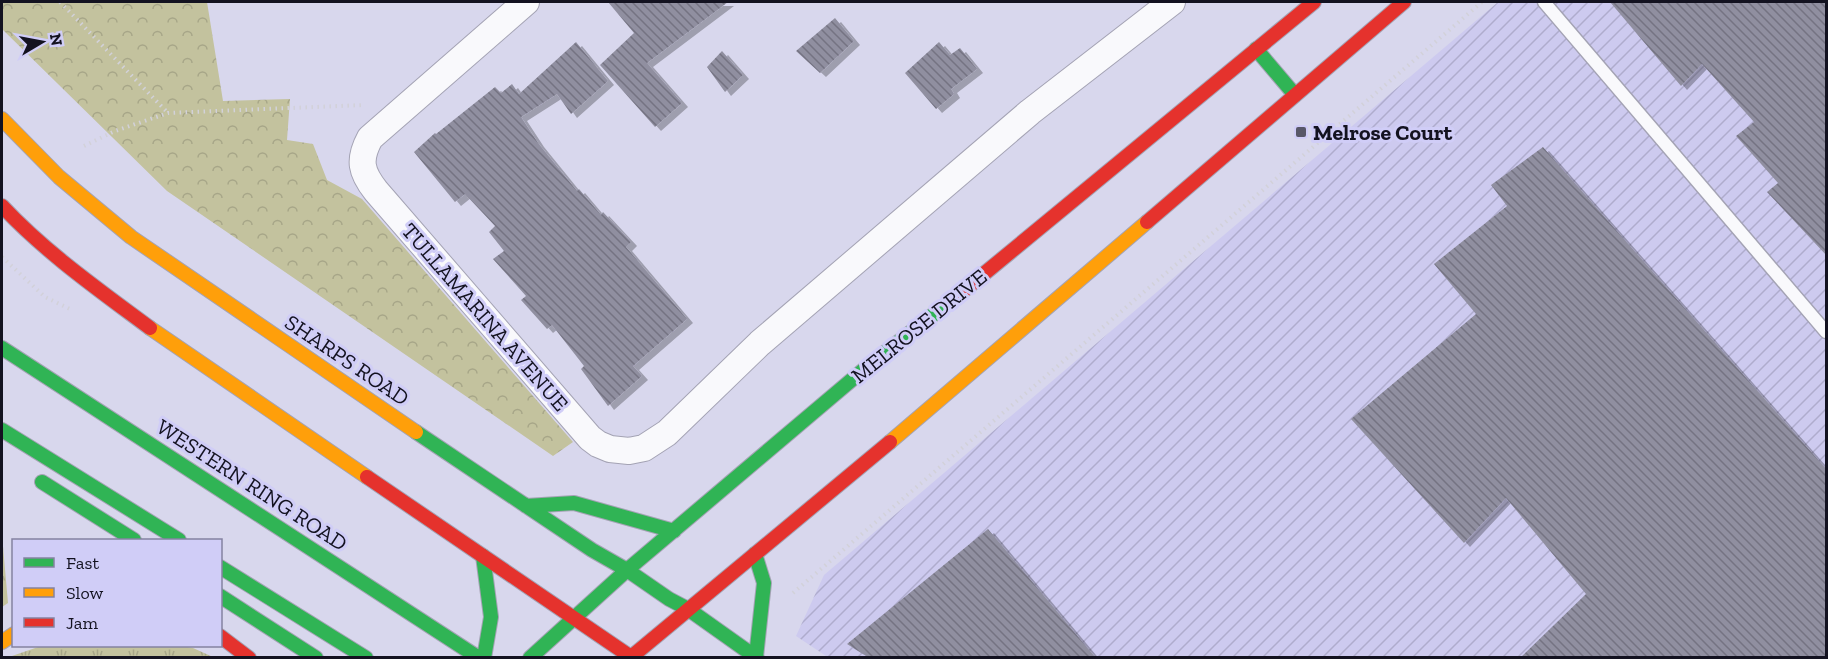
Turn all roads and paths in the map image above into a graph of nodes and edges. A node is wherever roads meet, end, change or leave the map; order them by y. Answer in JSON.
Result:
{"nodes":[{"id":1,"x":60,"y":2,"type":"edge"},
{"id":2,"x":526,"y":2,"type":"edge"},
{"id":3,"x":1172,"y":2,"type":"edge"},
{"id":4,"x":1314,"y":2,"type":"edge"},
{"id":5,"x":1404,"y":2,"type":"edge"},
{"id":6,"x":1482,"y":2,"type":"edge"},
{"id":7,"x":1544,"y":2,"type":"edge"},
{"id":8,"x":1256,"y":49,"type":"junction"},
{"id":9,"x":1295,"y":94,"type":"junction"},
{"id":10,"x":364,"y":105,"type":"dead end"},
{"id":11,"x":168,"y":113,"type":"junction"},
{"id":12,"x":2,"y":119,"type":"edge"},
{"id":13,"x":84,"y":146,"type":"dead end"},
{"id":14,"x":2,"y":206,"type":"edge"},
{"id":15,"x":1827,"y":332,"type":"edge"},
{"id":16,"x":2,"y":348,"type":"edge"},
{"id":17,"x":2,"y":430,"type":"edge"},
{"id":18,"x":30,"y":474,"type":"dead end"},
{"id":19,"x":526,"y":506,"type":"junction"},
{"id":20,"x":674,"y":531,"type":"junction"},
{"id":21,"x":132,"y":539,"type":"edge"},
{"id":22,"x":177,"y":539,"type":"edge"},
{"id":23,"x":755,"y":554,"type":"junction"},
{"id":24,"x":483,"y":556,"type":"junction"},
{"id":25,"x":222,"y":568,"type":"edge"},
{"id":26,"x":627,"y":570,"type":"junction"},
{"id":27,"x":222,"y":597,"type":"edge"},
{"id":28,"x":787,"y":598,"type":"dead end"},
{"id":29,"x":688,"y":609,"type":"junction"},
{"id":30,"x":574,"y":618,"type":"junction"},
{"id":31,"x":222,"y":637,"type":"edge"},
{"id":32,"x":249,"y":657,"type":"edge"},
{"id":33,"x":316,"y":657,"type":"edge"},
{"id":34,"x":366,"y":657,"type":"edge"},
{"id":35,"x":479,"y":657,"type":"edge"},
{"id":36,"x":484,"y":657,"type":"edge"},
{"id":37,"x":530,"y":657,"type":"edge"},
{"id":38,"x":631,"y":657,"type":"edge"},
{"id":39,"x":756,"y":657,"type":"edge"}],
"edges":[{"from":1,"to":11,"type":"path"},
{"from":2,"to":3,"type":"street","name":"TULLAMARINA AVENUE"},
{"from":4,"to":8,"type":"main road","name":"MELROSE DRIVE"},
{"from":5,"to":9,"type":"main road"},
{"from":6,"to":28,"type":"path"},
{"from":7,"to":15,"type":"lane"},
{"from":8,"to":9,"type":"main road"},
{"from":8,"to":20,"type":"main road","name":"MELROSE DRIVE"},
{"from":9,"to":23,"type":"main road"},
{"from":10,"to":11,"type":"path"},
{"from":11,"to":13,"type":"path"},
{"from":12,"to":19,"type":"main road","name":"SHARPS ROAD"},
{"from":14,"to":24,"type":"main road"},
{"from":16,"to":35,"type":"main road","name":"WESTERN RING ROAD"},
{"from":17,"to":22,"type":"main road"},
{"from":18,"to":21,"type":"main road"},
{"from":19,"to":20,"type":"main road"},
{"from":19,"to":26,"type":"main road","name":"SHARPS ROAD"},
{"from":20,"to":26,"type":"main road","name":"MELROSE DRIVE"},
{"from":23,"to":29,"type":"main road"},
{"from":23,"to":39,"type":"main road"},
{"from":24,"to":30,"type":"main road"},
{"from":24,"to":36,"type":"main road"},
{"from":25,"to":34,"type":"main road"},
{"from":26,"to":29,"type":"main road","name":"SHARPS ROAD"},
{"from":26,"to":30,"type":"main road","name":"MELROSE DRIVE"},
{"from":27,"to":33,"type":"main road"},
{"from":29,"to":38,"type":"main road"},
{"from":29,"to":39,"type":"main road","name":"SHARPS ROAD"},
{"from":30,"to":37,"type":"main road","name":"MELROSE DRIVE"},
{"from":30,"to":38,"type":"main road"},
{"from":31,"to":32,"type":"main road"}]}
